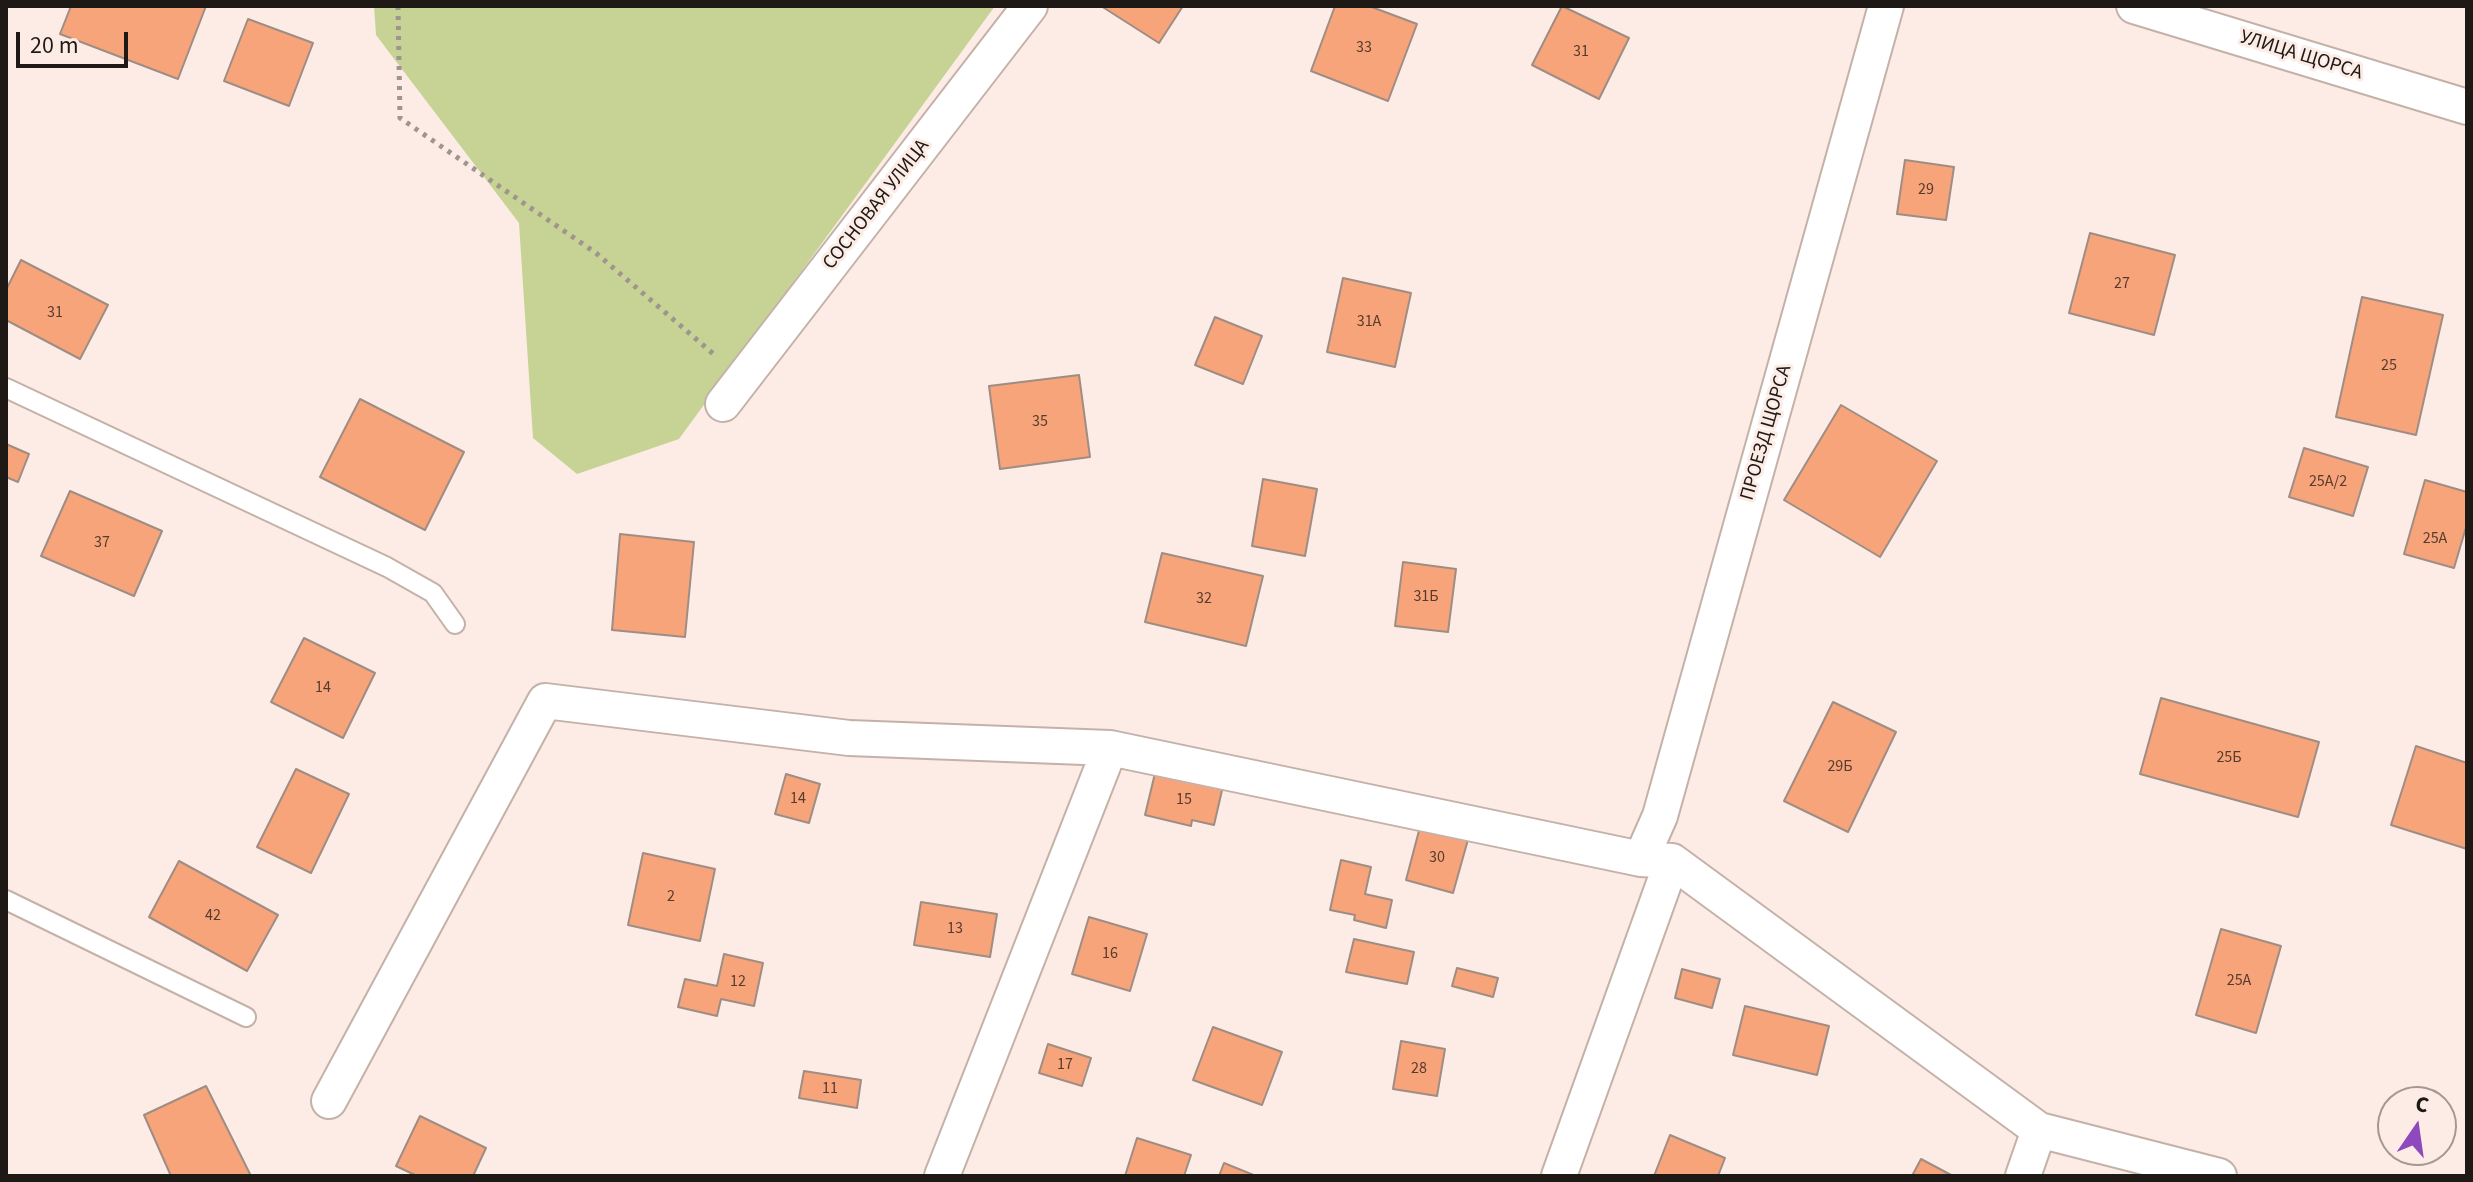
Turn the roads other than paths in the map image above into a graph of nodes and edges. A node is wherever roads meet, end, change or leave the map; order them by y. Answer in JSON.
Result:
{"nodes":[{"id":1,"x":1030,"y":6,"type":"edge"},
{"id":2,"x":1886,"y":6,"type":"edge"},
{"id":3,"x":2134,"y":6,"type":"edge"},
{"id":4,"x":2467,"y":107,"type":"edge"},
{"id":5,"x":6,"y":388,"type":"edge"},
{"id":6,"x":733,"y":392,"type":"road end"},
{"id":7,"x":455,"y":624,"type":"dead end"},
{"id":8,"x":1110,"y":748,"type":"junction"},
{"id":9,"x":1656,"y":860,"type":"junction"},
{"id":10,"x":6,"y":900,"type":"edge"},
{"id":11,"x":246,"y":1017,"type":"dead end"},
{"id":12,"x":329,"y":1101,"type":"dead end"},
{"id":13,"x":2039,"y":1130,"type":"junction"},
{"id":14,"x":942,"y":1176,"type":"edge"},
{"id":15,"x":1559,"y":1176,"type":"edge"},
{"id":16,"x":2023,"y":1176,"type":"edge"},
{"id":17,"x":2219,"y":1176,"type":"edge"}],
"edges":[{"from":1,"to":6,"type":"street","name":"СОСНОВАЯ УЛИЦА"},
{"from":2,"to":9,"type":"street","name":"ПРОЕЗД ЩОРСА"},
{"from":3,"to":4,"type":"street","name":"УЛИЦА ЩОРСА"},
{"from":5,"to":7,"type":"lane"},
{"from":8,"to":9,"type":"street"},
{"from":8,"to":12,"type":"street"},
{"from":8,"to":14,"type":"street"},
{"from":9,"to":13,"type":"street"},
{"from":9,"to":15,"type":"street","name":"ПРОЕЗД ЩОРСА"},
{"from":10,"to":11,"type":"lane"},
{"from":13,"to":16,"type":"street"},
{"from":13,"to":17,"type":"street"}]}
